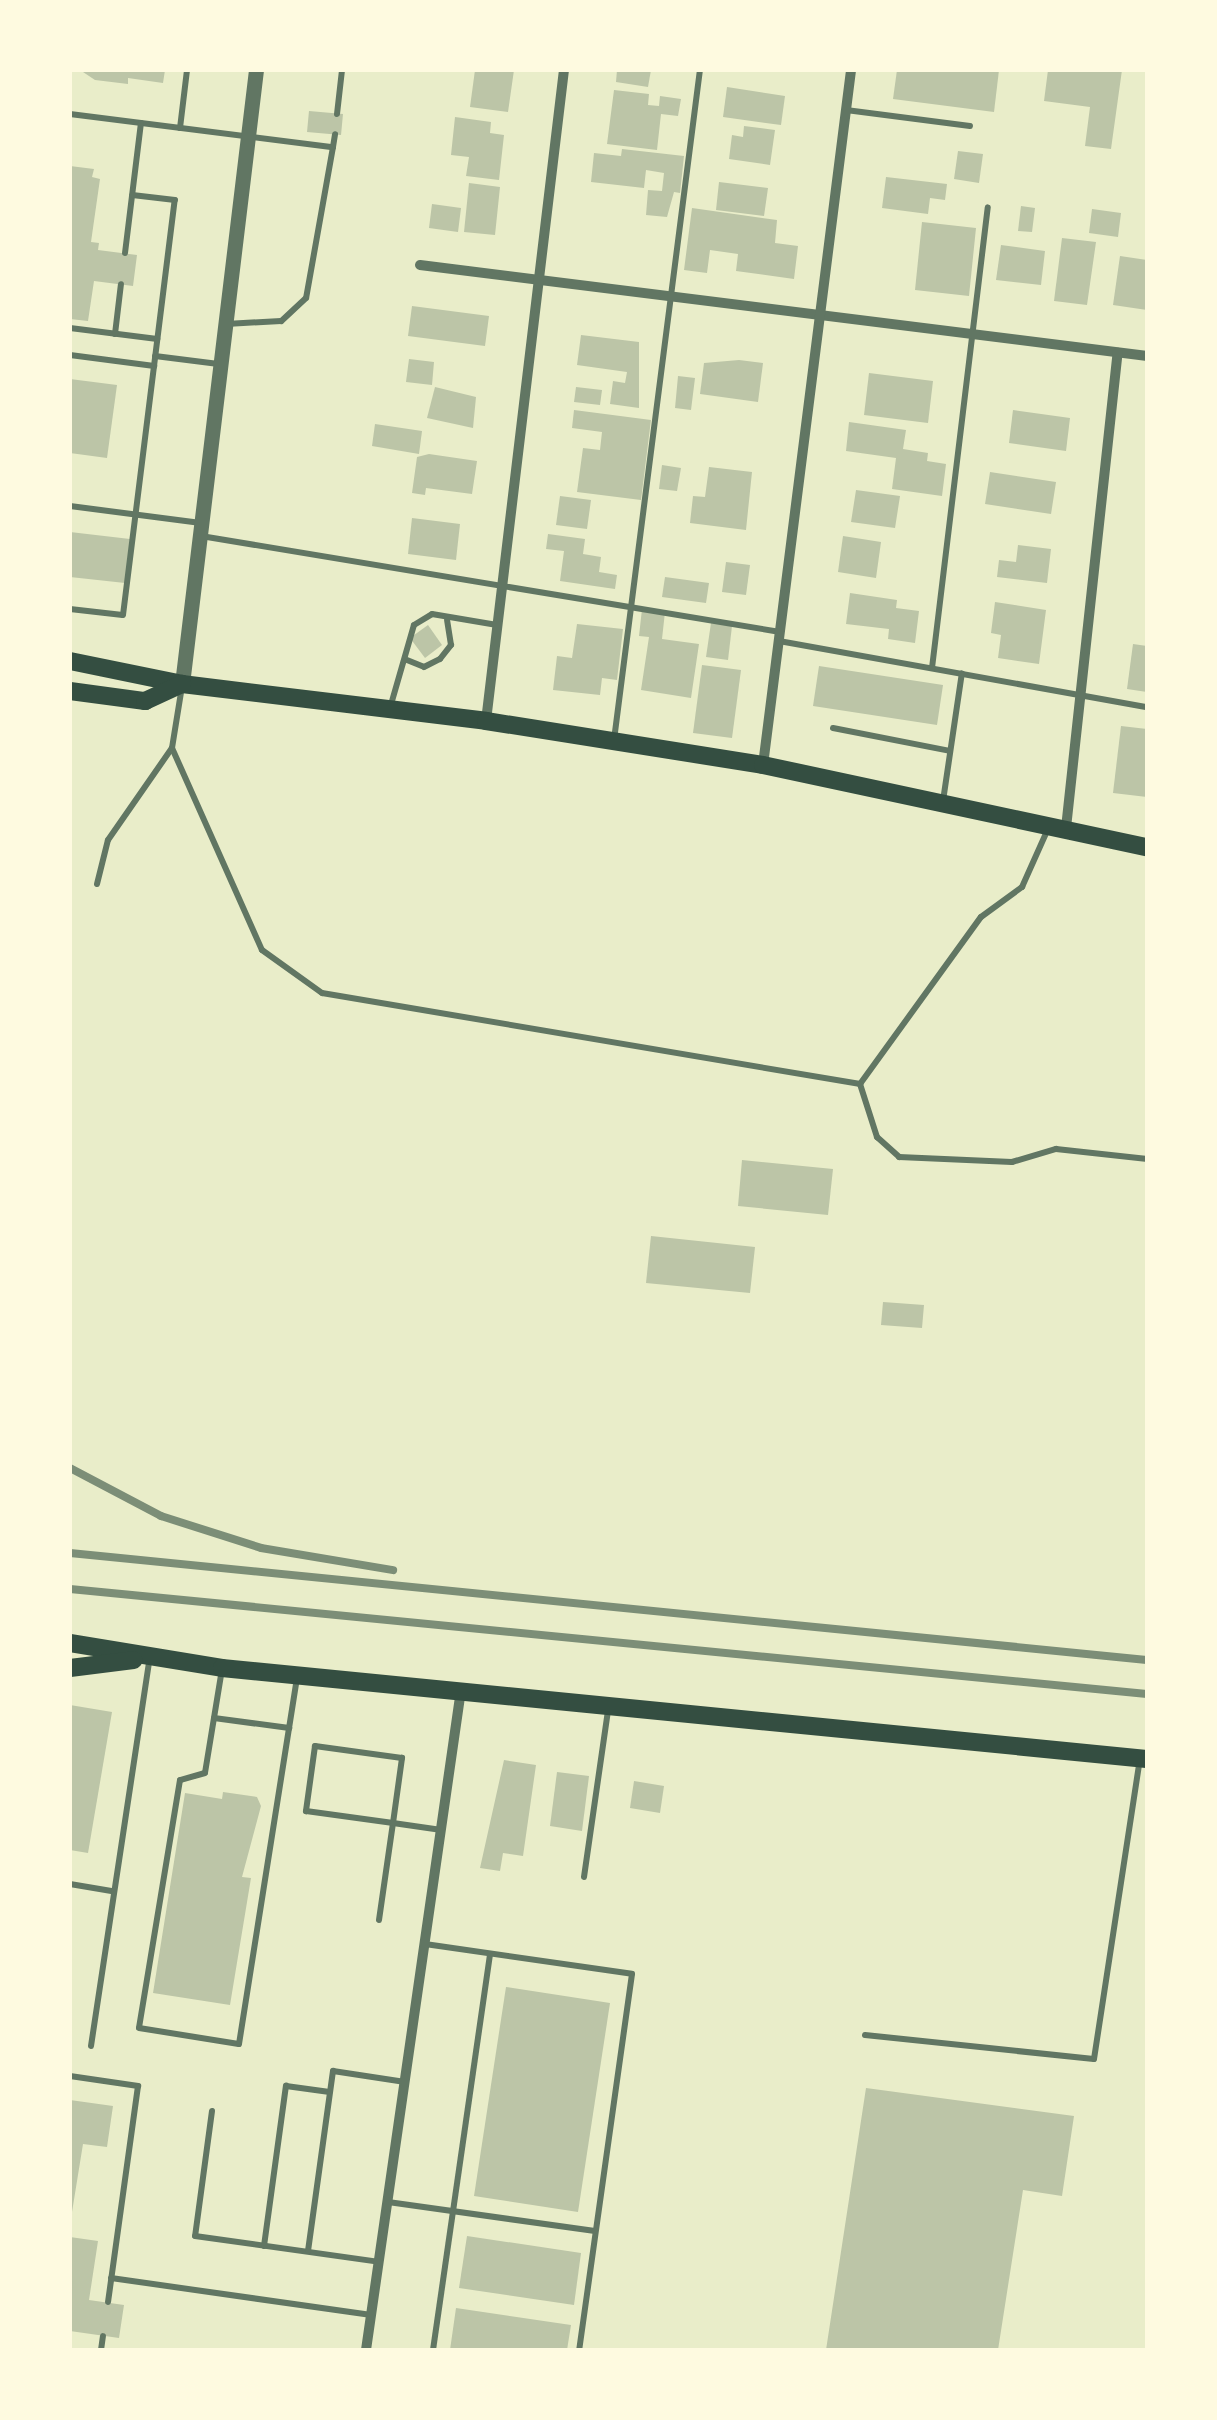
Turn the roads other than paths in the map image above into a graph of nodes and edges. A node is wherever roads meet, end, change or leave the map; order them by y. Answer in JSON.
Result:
{"nodes":[{"id":1,"x":187,"y":70,"type":"edge"},
{"id":2,"x":256,"y":70,"type":"edge"},
{"id":3,"x":342,"y":70,"type":"edge"},
{"id":4,"x":564,"y":70,"type":"edge"},
{"id":5,"x":700,"y":70,"type":"edge"},
{"id":6,"x":851,"y":70,"type":"edge"},
{"id":7,"x":846,"y":110,"type":"junction"},
{"id":8,"x":70,"y":114,"type":"edge"},
{"id":9,"x":337,"y":114,"type":"dead end"},
{"id":10,"x":141,"y":124,"type":"junction"},
{"id":11,"x":970,"y":126,"type":"dead end"},
{"id":12,"x":180,"y":128,"type":"junction"},
{"id":13,"x":335,"y":134,"type":"dead end"},
{"id":14,"x":248,"y":137,"type":"junction"},
{"id":15,"x":333,"y":146,"type":"junction"},
{"id":16,"x":132,"y":195,"type":"junction"},
{"id":17,"x":988,"y":207,"type":"dead end"},
{"id":18,"x":125,"y":253,"type":"dead end"},
{"id":19,"x":420,"y":265,"type":"dead end"},
{"id":20,"x":538,"y":280,"type":"junction"},
{"id":21,"x":121,"y":284,"type":"dead end"},
{"id":22,"x":669,"y":296,"type":"junction"},
{"id":23,"x":820,"y":315,"type":"junction"},
{"id":24,"x":225,"y":324,"type":"junction"},
{"id":25,"x":70,"y":328,"type":"edge"},
{"id":26,"x":114,"y":334,"type":"junction"},
{"id":27,"x":973,"y":334,"type":"junction"},
{"id":28,"x":157,"y":339,"type":"junction"},
{"id":29,"x":1118,"y":353,"type":"junction"},
{"id":30,"x":70,"y":355,"type":"edge"},
{"id":31,"x":155,"y":356,"type":"junction"},
{"id":32,"x":1147,"y":356,"type":"edge"},
{"id":33,"x":220,"y":364,"type":"junction"},
{"id":34,"x":154,"y":366,"type":"junction"},
{"id":35,"x":70,"y":506,"type":"edge"},
{"id":36,"x":136,"y":514,"type":"junction"},
{"id":37,"x":201,"y":530,"type":"junction"},
{"id":38,"x":502,"y":583,"type":"junction"},
{"id":39,"x":631,"y":602,"type":"junction"},
{"id":40,"x":70,"y":608,"type":"edge"},
{"id":41,"x":447,"y":619,"type":"junction"},
{"id":42,"x":497,"y":625,"type":"junction"},
{"id":43,"x":780,"y":636,"type":"junction"},
{"id":44,"x":408,"y":660,"type":"junction"},
{"id":45,"x":70,"y":661,"type":"edge"},
{"id":46,"x":932,"y":668,"type":"junction"},
{"id":47,"x":962,"y":673,"type":"junction"},
{"id":48,"x":182,"y":684,"type":"junction"},
{"id":49,"x":70,"y":691,"type":"edge"},
{"id":50,"x":1082,"y":695,"type":"junction"},
{"id":51,"x":1147,"y":707,"type":"edge"},
{"id":52,"x":389,"y":709,"type":"junction"},
{"id":53,"x":486,"y":721,"type":"junction"},
{"id":54,"x":833,"y":728,"type":"dead end"},
{"id":55,"x":614,"y":741,"type":"junction"},
{"id":56,"x":172,"y":748,"type":"junction"},
{"id":57,"x":950,"y":752,"type":"junction"},
{"id":58,"x":763,"y":765,"type":"junction"},
{"id":59,"x":942,"y":802,"type":"junction"},
{"id":60,"x":1058,"y":826,"type":"junction"},
{"id":61,"x":1147,"y":847,"type":"edge"},
{"id":62,"x":96,"y":884,"type":"dead end"},
{"id":63,"x":860,"y":1084,"type":"junction"},
{"id":64,"x":1147,"y":1159,"type":"edge"},
{"id":65,"x":70,"y":1643,"type":"edge"},
{"id":66,"x":150,"y":1658,"type":"junction"},
{"id":67,"x":70,"y":1668,"type":"edge"},
{"id":68,"x":222,"y":1668,"type":"junction"},
{"id":69,"x":297,"y":1675,"type":"junction"},
{"id":70,"x":461,"y":1690,"type":"junction"},
{"id":71,"x":609,"y":1704,"type":"junction"},
{"id":72,"x":214,"y":1718,"type":"junction"},
{"id":73,"x":289,"y":1728,"type":"junction"},
{"id":74,"x":1143,"y":1759,"type":"edge"},
{"id":75,"x":393,"y":1823,"type":"junction"},
{"id":76,"x":441,"y":1830,"type":"junction"},
{"id":77,"x":584,"y":1877,"type":"dead end"},
{"id":78,"x":70,"y":1884,"type":"edge"},
{"id":79,"x":111,"y":1891,"type":"junction"},
{"id":80,"x":379,"y":1920,"type":"dead end"},
{"id":81,"x":424,"y":1944,"type":"junction"},
{"id":82,"x":490,"y":1954,"type":"junction"},
{"id":83,"x":864,"y":2035,"type":"dead end"},
{"id":84,"x":90,"y":2046,"type":"dead end"},
{"id":85,"x":70,"y":2076,"type":"edge"},
{"id":86,"x":404,"y":2082,"type":"junction"},
{"id":87,"x":330,"y":2092,"type":"junction"},
{"id":88,"x":212,"y":2111,"type":"dead end"},
{"id":89,"x":388,"y":2202,"type":"junction"},
{"id":90,"x":453,"y":2211,"type":"junction"},
{"id":91,"x":596,"y":2232,"type":"junction"},
{"id":92,"x":264,"y":2246,"type":"junction"},
{"id":93,"x":308,"y":2252,"type":"junction"},
{"id":94,"x":379,"y":2262,"type":"junction"},
{"id":95,"x":112,"y":2278,"type":"junction"},
{"id":96,"x":108,"y":2302,"type":"dead end"},
{"id":97,"x":371,"y":2316,"type":"junction"},
{"id":98,"x":103,"y":2336,"type":"dead end"},
{"id":99,"x":101,"y":2350,"type":"edge"},
{"id":100,"x":366,"y":2350,"type":"edge"},
{"id":101,"x":433,"y":2350,"type":"edge"},
{"id":102,"x":578,"y":2350,"type":"edge"}],
"edges":[{"from":1,"to":12,"type":"lane"},
{"from":2,"to":14,"type":"street"},
{"from":3,"to":9,"type":"lane"},
{"from":4,"to":20,"type":"street"},
{"from":5,"to":22,"type":"lane"},
{"from":6,"to":7,"type":"street"},
{"from":7,"to":11,"type":"lane"},
{"from":7,"to":23,"type":"street"},
{"from":8,"to":10,"type":"lane"},
{"from":10,"to":12,"type":"lane"},
{"from":10,"to":16,"type":"lane"},
{"from":12,"to":14,"type":"lane"},
{"from":13,"to":15,"type":"lane"},
{"from":14,"to":15,"type":"lane"},
{"from":14,"to":24,"type":"street"},
{"from":15,"to":24,"type":"lane"},
{"from":16,"to":18,"type":"lane"},
{"from":16,"to":28,"type":"lane"},
{"from":17,"to":27,"type":"lane"},
{"from":19,"to":20,"type":"street"},
{"from":20,"to":22,"type":"street"},
{"from":20,"to":38,"type":"street"},
{"from":21,"to":26,"type":"lane"},
{"from":22,"to":23,"type":"street"},
{"from":22,"to":39,"type":"lane"},
{"from":23,"to":27,"type":"street"},
{"from":23,"to":43,"type":"street"},
{"from":24,"to":33,"type":"street"},
{"from":25,"to":26,"type":"lane"},
{"from":26,"to":28,"type":"lane"},
{"from":27,"to":29,"type":"street"},
{"from":27,"to":46,"type":"lane"},
{"from":28,"to":31,"type":"lane"},
{"from":29,"to":32,"type":"street"},
{"from":29,"to":50,"type":"street"},
{"from":30,"to":34,"type":"lane"},
{"from":31,"to":33,"type":"lane"},
{"from":31,"to":34,"type":"lane"},
{"from":33,"to":37,"type":"street"},
{"from":34,"to":36,"type":"lane"},
{"from":35,"to":36,"type":"lane"},
{"from":36,"to":37,"type":"lane"},
{"from":36,"to":40,"type":"lane"},
{"from":37,"to":38,"type":"lane"},
{"from":37,"to":48,"type":"street"},
{"from":38,"to":39,"type":"lane"},
{"from":38,"to":42,"type":"street"},
{"from":39,"to":43,"type":"lane"},
{"from":39,"to":55,"type":"lane"},
{"from":41,"to":42,"type":"lane"},
{"from":41,"to":44,"type":"lane"},
{"from":41,"to":44,"type":"lane"},
{"from":42,"to":53,"type":"street"},
{"from":43,"to":46,"type":"lane"},
{"from":43,"to":58,"type":"street"},
{"from":44,"to":52,"type":"lane"},
{"from":45,"to":48,"type":"main road"},
{"from":46,"to":47,"type":"lane"},
{"from":47,"to":50,"type":"lane"},
{"from":47,"to":57,"type":"lane"},
{"from":48,"to":49,"type":"main road"},
{"from":48,"to":52,"type":"main road"},
{"from":48,"to":56,"type":"lane"},
{"from":50,"to":51,"type":"lane"},
{"from":50,"to":60,"type":"street"},
{"from":52,"to":53,"type":"main road"},
{"from":53,"to":55,"type":"main road"},
{"from":54,"to":57,"type":"lane"},
{"from":55,"to":58,"type":"main road"},
{"from":56,"to":62,"type":"lane"},
{"from":56,"to":63,"type":"lane"},
{"from":57,"to":59,"type":"lane"},
{"from":58,"to":59,"type":"main road"},
{"from":59,"to":60,"type":"main road"},
{"from":60,"to":61,"type":"main road"},
{"from":60,"to":63,"type":"lane"},
{"from":63,"to":64,"type":"lane"},
{"from":65,"to":66,"type":"main road"},
{"from":66,"to":67,"type":"main road"},
{"from":66,"to":68,"type":"main road"},
{"from":66,"to":79,"type":"lane"},
{"from":68,"to":69,"type":"main road"},
{"from":68,"to":72,"type":"lane"},
{"from":69,"to":70,"type":"main road"},
{"from":69,"to":73,"type":"lane"},
{"from":70,"to":71,"type":"main road"},
{"from":70,"to":76,"type":"street"},
{"from":71,"to":74,"type":"main road"},
{"from":71,"to":77,"type":"lane"},
{"from":72,"to":73,"type":"lane"},
{"from":72,"to":73,"type":"lane"},
{"from":74,"to":83,"type":"lane"},
{"from":75,"to":75,"type":"lane"},
{"from":75,"to":76,"type":"lane"},
{"from":75,"to":80,"type":"lane"},
{"from":76,"to":81,"type":"street"},
{"from":78,"to":79,"type":"lane"},
{"from":79,"to":84,"type":"lane"},
{"from":81,"to":82,"type":"lane"},
{"from":81,"to":86,"type":"street"},
{"from":82,"to":90,"type":"lane"},
{"from":82,"to":91,"type":"lane"},
{"from":85,"to":95,"type":"lane"},
{"from":86,"to":87,"type":"lane"},
{"from":86,"to":89,"type":"street"},
{"from":87,"to":92,"type":"lane"},
{"from":87,"to":93,"type":"lane"},
{"from":88,"to":92,"type":"lane"},
{"from":89,"to":90,"type":"lane"},
{"from":89,"to":94,"type":"street"},
{"from":90,"to":91,"type":"lane"},
{"from":90,"to":101,"type":"lane"},
{"from":91,"to":102,"type":"lane"},
{"from":92,"to":93,"type":"lane"},
{"from":93,"to":94,"type":"lane"},
{"from":94,"to":97,"type":"street"},
{"from":95,"to":96,"type":"lane"},
{"from":95,"to":97,"type":"lane"},
{"from":97,"to":100,"type":"street"},
{"from":98,"to":99,"type":"lane"}]}
